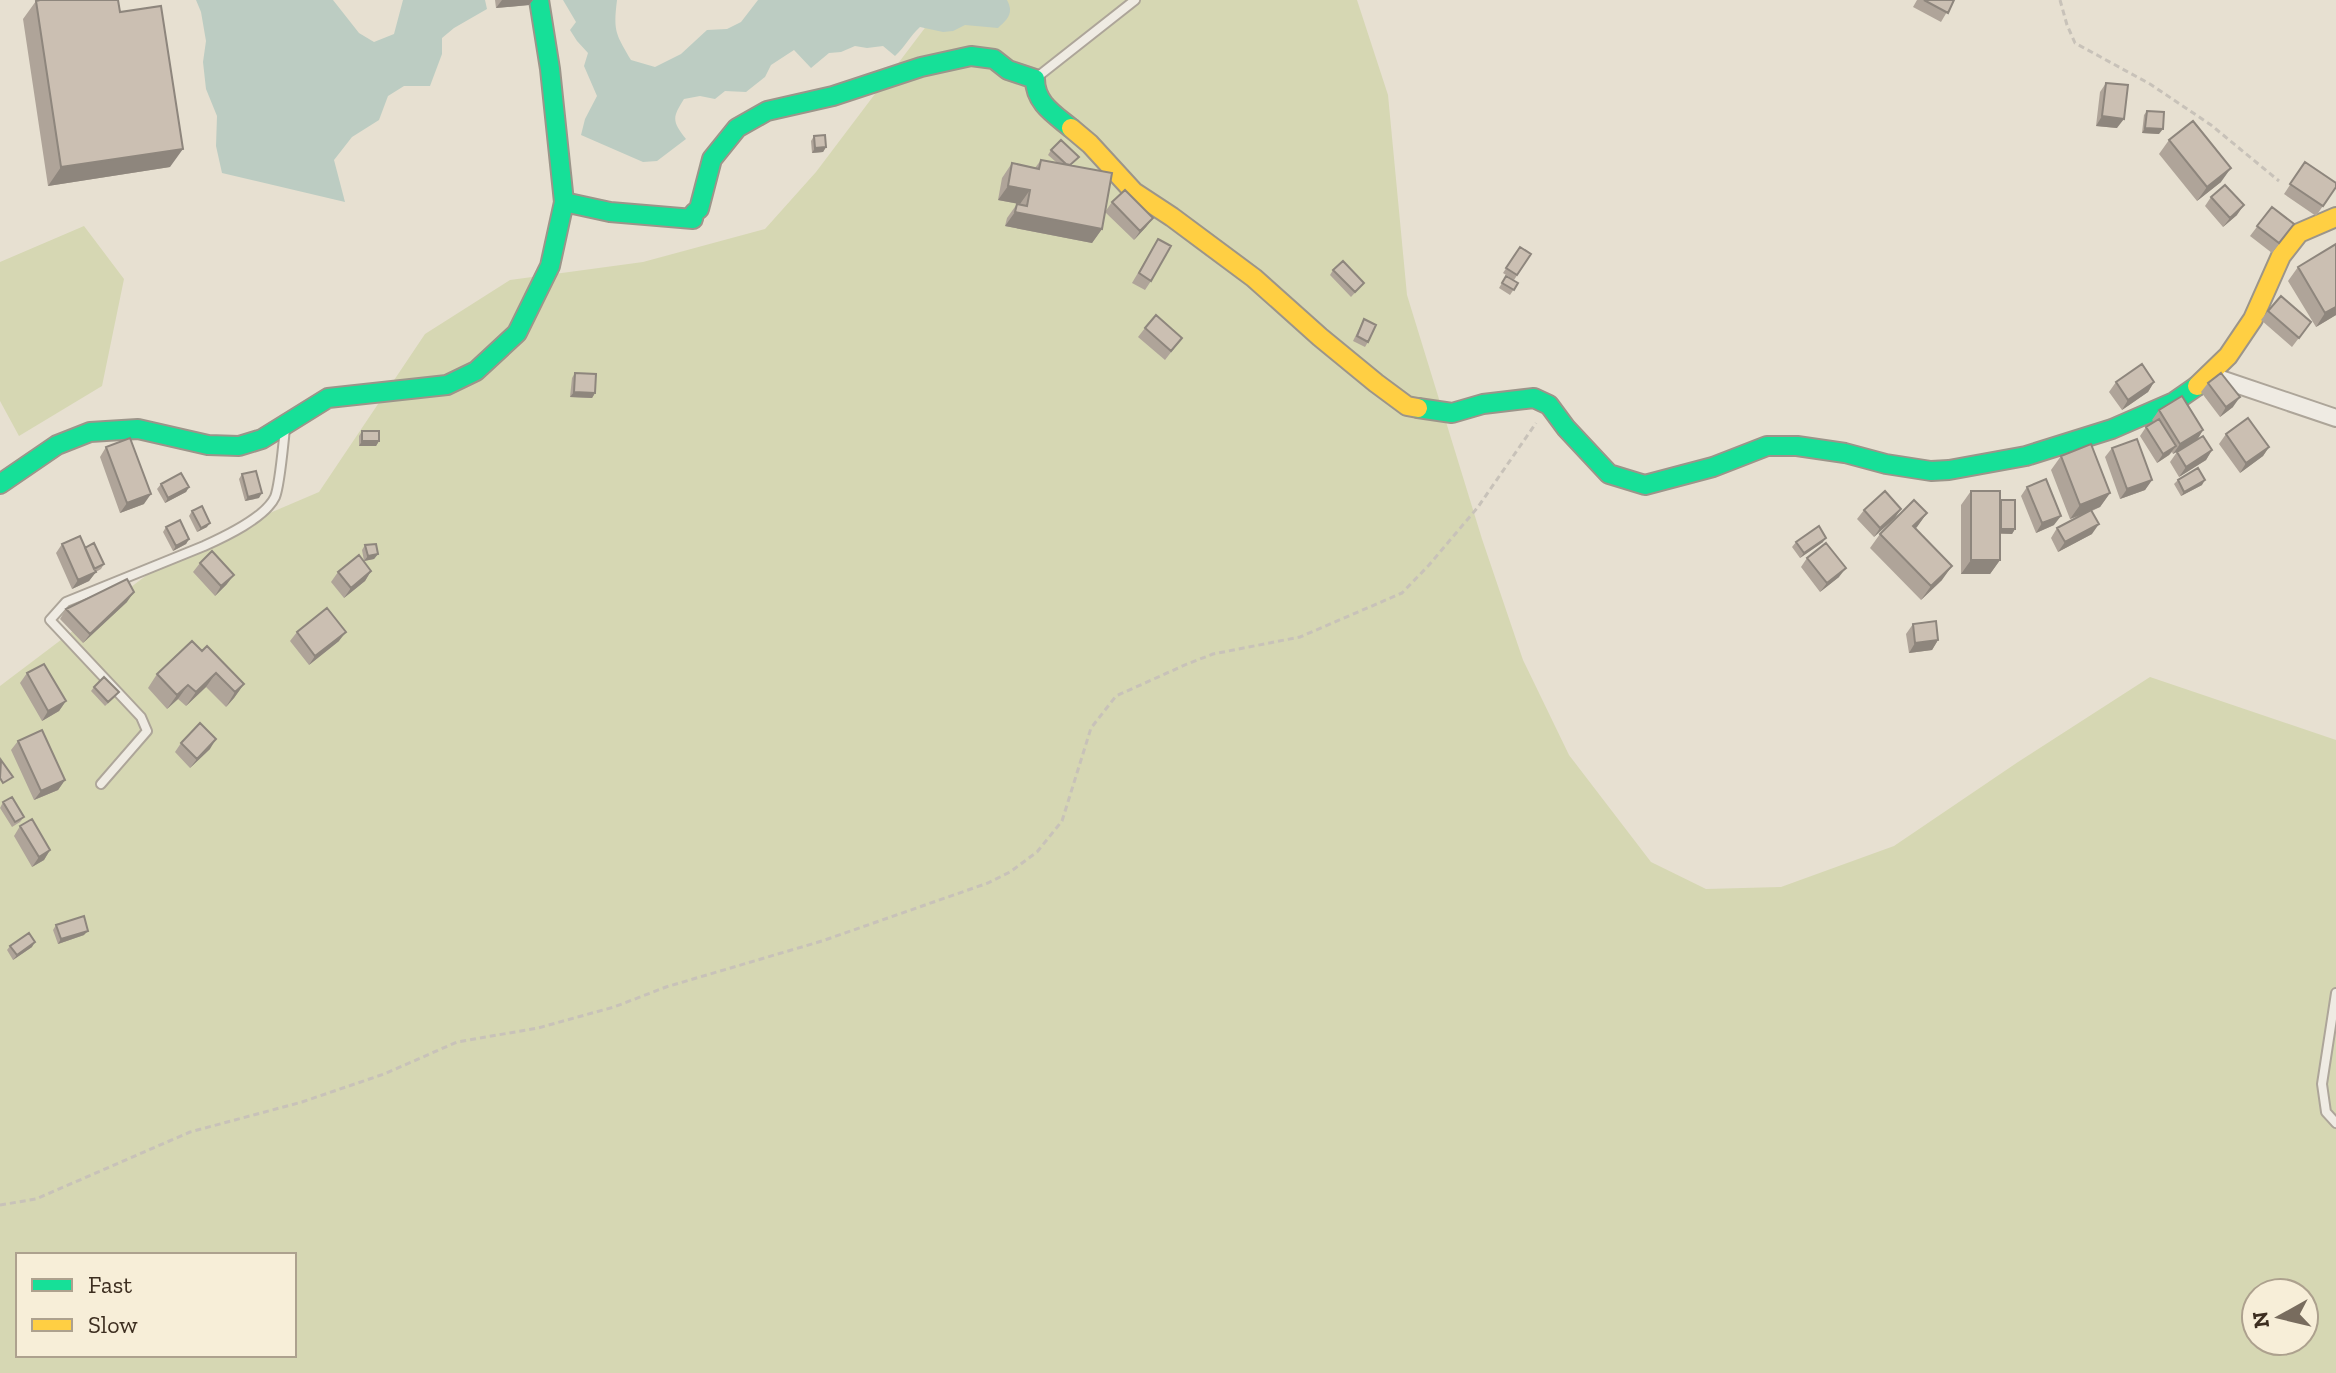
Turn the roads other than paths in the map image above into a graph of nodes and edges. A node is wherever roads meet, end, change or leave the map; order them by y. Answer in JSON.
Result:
{"nodes":[{"id":1,"x":539,"y":0,"type":"edge"},
{"id":2,"x":1135,"y":0,"type":"edge"},
{"id":3,"x":1035,"y":79,"type":"junction"},
{"id":4,"x":564,"y":202,"type":"junction"},
{"id":5,"x":2336,"y":217,"type":"edge"},
{"id":6,"x":2209,"y":375,"type":"junction"},
{"id":7,"x":2336,"y":418,"type":"edge"},
{"id":8,"x":285,"y":424,"type":"junction"},
{"id":9,"x":0,"y":484,"type":"edge"},
{"id":10,"x":101,"y":784,"type":"dead end"},
{"id":11,"x":2336,"y":993,"type":"edge"},
{"id":12,"x":2336,"y":1123,"type":"edge"}],
"edges":[{"from":1,"to":4,"type":"street"},
{"from":2,"to":3,"type":"lane"},
{"from":3,"to":4,"type":"street"},
{"from":3,"to":6,"type":"street"},
{"from":4,"to":8,"type":"street"},
{"from":5,"to":6,"type":"street"},
{"from":6,"to":7,"type":"street"},
{"from":8,"to":9,"type":"street"},
{"from":8,"to":10,"type":"lane"},
{"from":11,"to":12,"type":"lane"}]}
